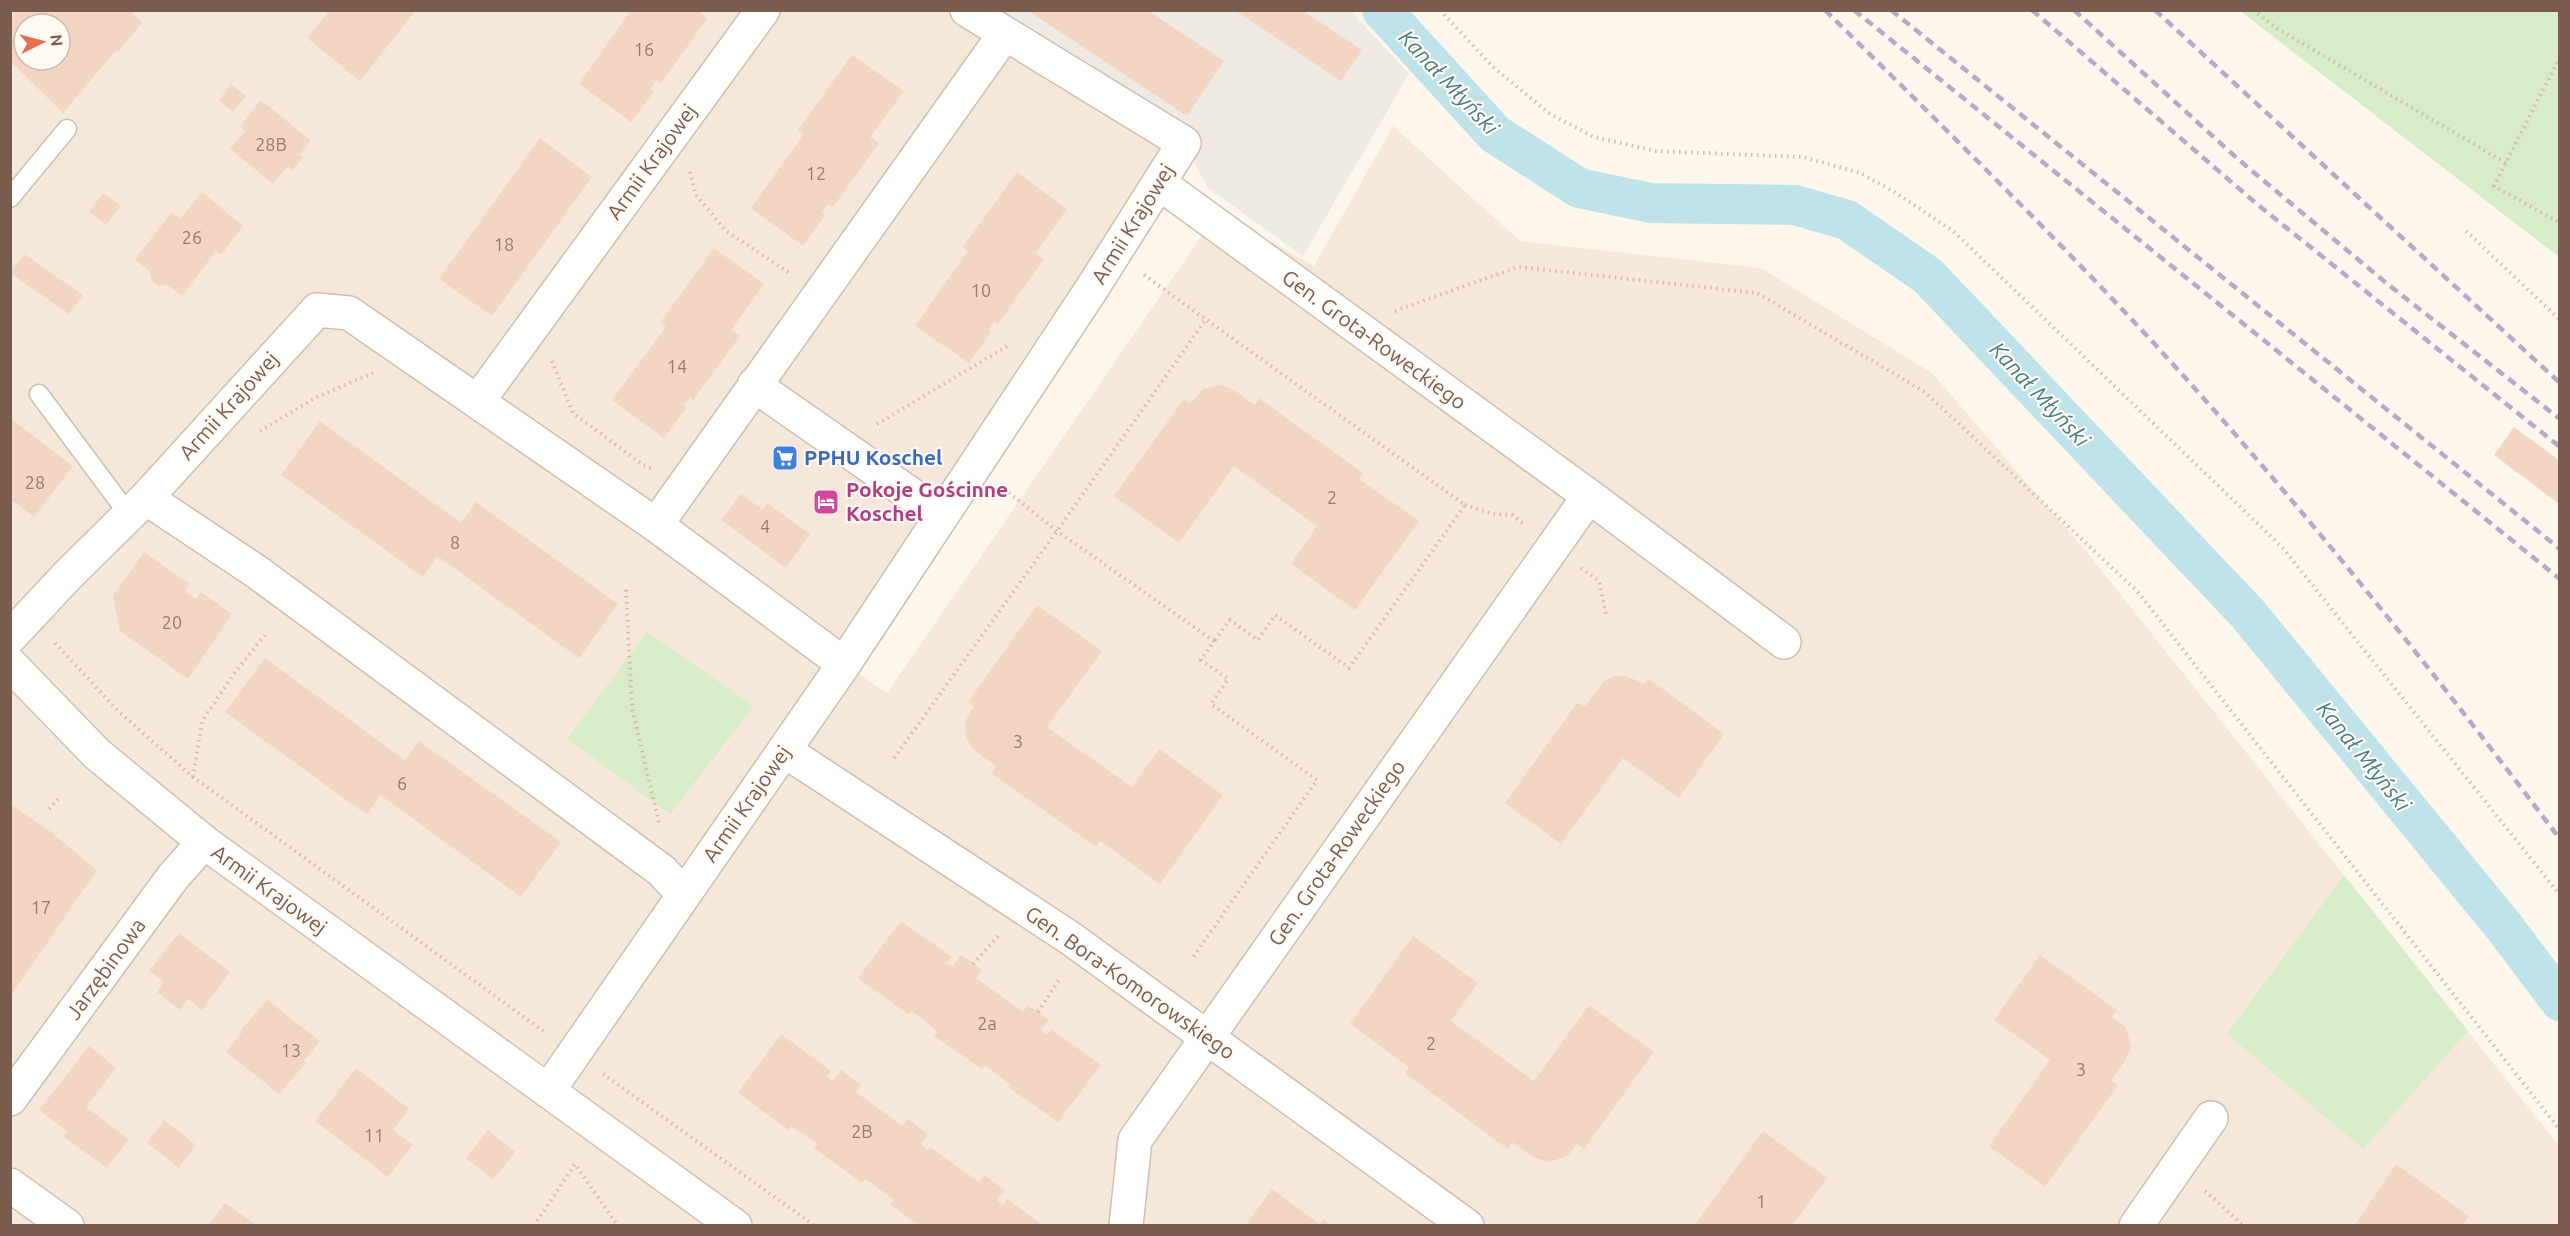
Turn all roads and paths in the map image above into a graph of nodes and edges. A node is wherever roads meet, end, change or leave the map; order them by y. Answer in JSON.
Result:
{"nodes":[{"id":1,"x":763,"y":10,"type":"edge"},
{"id":2,"x":967,"y":10,"type":"edge"},
{"id":3,"x":1440,"y":10,"type":"edge"},
{"id":4,"x":2253,"y":10,"type":"edge"},
{"id":5,"x":1004,"y":35,"type":"junction"},
{"id":6,"x":2559,"y":57,"type":"edge"},
{"id":7,"x":679,"y":126,"type":"junction"},
{"id":8,"x":68,"y":129,"type":"dead end"},
{"id":9,"x":2506,"y":163,"type":"junction"},
{"id":10,"x":1159,"y":183,"type":"junction"},
{"id":11,"x":10,"y":198,"type":"edge"},
{"id":12,"x":2559,"y":223,"type":"edge"},
{"id":13,"x":2466,"y":231,"type":"dead end"},
{"id":14,"x":1114,"y":254,"type":"junction"},
{"id":15,"x":798,"y":278,"type":"dead end"},
{"id":16,"x":1206,"y":319,"type":"junction"},
{"id":17,"x":2559,"y":320,"type":"edge"},
{"id":18,"x":536,"y":322,"type":"junction"},
{"id":19,"x":1354,"y":326,"type":"junction"},
{"id":20,"x":1012,"y":343,"type":"dead end"},
{"id":21,"x":412,"y":357,"type":"junction"},
{"id":22,"x":754,"y":384,"type":"junction"},
{"id":23,"x":39,"y":394,"type":"dead end"},
{"id":24,"x":315,"y":398,"type":"dead end"},
{"id":25,"x":478,"y":401,"type":"junction"},
{"id":26,"x":822,"y":432,"type":"junction"},
{"id":27,"x":975,"y":467,"type":"junction"},
{"id":28,"x":661,"y":473,"type":"dead end"},
{"id":29,"x":1589,"y":496,"type":"junction"},
{"id":30,"x":1465,"y":505,"type":"junction"},
{"id":31,"x":137,"y":506,"type":"junction"},
{"id":32,"x":1512,"y":515,"type":"dead end"},
{"id":33,"x":942,"y":516,"type":"junction"},
{"id":34,"x":656,"y":525,"type":"junction"},
{"id":35,"x":1058,"y":531,"type":"junction"},
{"id":36,"x":1585,"y":571,"type":"dead end"},
{"id":37,"x":626,"y":590,"type":"dead end"},
{"id":38,"x":1606,"y":615,"type":"dead end"},
{"id":39,"x":21,"y":627,"type":"edge"},
{"id":40,"x":265,"y":634,"type":"dead end"},
{"id":41,"x":1214,"y":641,"type":"junction"},
{"id":42,"x":1784,"y":642,"type":"dead end"},
{"id":43,"x":10,"y":664,"type":"edge"},
{"id":44,"x":844,"y":664,"type":"junction"},
{"id":45,"x":785,"y":751,"type":"junction"},
{"id":46,"x":894,"y":758,"type":"dead end"},
{"id":47,"x":193,"y":777,"type":"junction"},
{"id":48,"x":60,"y":797,"type":"dead end"},
{"id":49,"x":49,"y":809,"type":"dead end"},
{"id":50,"x":204,"y":842,"type":"junction"},
{"id":51,"x":673,"y":883,"type":"junction"},
{"id":52,"x":2559,"y":895,"type":"edge"},
{"id":53,"x":1000,"y":934,"type":"dead end"},
{"id":54,"x":1191,"y":960,"type":"dead end"},
{"id":55,"x":973,"y":964,"type":"dead end"},
{"id":56,"x":1061,"y":977,"type":"dead end"},
{"id":57,"x":1038,"y":1012,"type":"dead end"},
{"id":58,"x":1208,"y":1037,"type":"junction"},
{"id":59,"x":574,"y":1054,"type":"junction"},
{"id":60,"x":548,"y":1091,"type":"junction"},
{"id":61,"x":10,"y":1099,"type":"edge"},
{"id":62,"x":2211,"y":1118,"type":"dead end"},
{"id":63,"x":2559,"y":1130,"type":"edge"},
{"id":64,"x":2177,"y":1167,"type":"junction"},
{"id":65,"x":10,"y":1185,"type":"edge"},
{"id":66,"x":67,"y":1226,"type":"edge"},
{"id":67,"x":534,"y":1226,"type":"edge"},
{"id":68,"x":618,"y":1226,"type":"edge"},
{"id":69,"x":735,"y":1226,"type":"edge"},
{"id":70,"x":815,"y":1226,"type":"edge"},
{"id":71,"x":1126,"y":1226,"type":"edge"},
{"id":72,"x":1467,"y":1226,"type":"edge"},
{"id":73,"x":2136,"y":1226,"type":"edge"},
{"id":74,"x":2244,"y":1226,"type":"edge"}],
"edges":[{"from":1,"to":7,"type":"street","name":"Armii Krajowej"},
{"from":2,"to":5,"type":"street","name":"Armii Krajowej"},
{"from":3,"to":52,"type":"path"},
{"from":4,"to":9,"type":"path"},
{"from":5,"to":10,"type":"street","name":"Armii Krajowej"},
{"from":5,"to":22,"type":"street"},
{"from":6,"to":9,"type":"path"},
{"from":7,"to":15,"type":"path"},
{"from":7,"to":18,"type":"street","name":"Armii Krajowej"},
{"from":8,"to":11,"type":"lane"},
{"from":9,"to":12,"type":"path"},
{"from":10,"to":14,"type":"street","name":"Armii Krajowej"},
{"from":10,"to":19,"type":"street","name":"Gen. Grota-Roweckiego"},
{"from":13,"to":17,"type":"path"},
{"from":14,"to":16,"type":"path"},
{"from":14,"to":27,"type":"street","name":"Armii Krajowej"},
{"from":16,"to":30,"type":"path"},
{"from":16,"to":35,"type":"path"},
{"from":18,"to":25,"type":"street","name":"Armii Krajowej"},
{"from":18,"to":28,"type":"path"},
{"from":19,"to":29,"type":"street","name":"Gen. Grota-Roweckiego"},
{"from":19,"to":63,"type":"path"},
{"from":20,"to":26,"type":"path"},
{"from":21,"to":24,"type":"path"},
{"from":21,"to":25,"type":"street","name":"Armii Krajowej"},
{"from":21,"to":31,"type":"street","name":"Armii Krajowej"},
{"from":22,"to":26,"type":"street"},
{"from":22,"to":34,"type":"street"},
{"from":23,"to":31,"type":"lane"},
{"from":25,"to":34,"type":"street","name":"Armii Krajowej"},
{"from":26,"to":33,"type":"street"},
{"from":27,"to":33,"type":"street","name":"Armii Krajowej"},
{"from":27,"to":35,"type":"path"},
{"from":29,"to":42,"type":"street","name":"Gen. Grota-Roweckiego"},
{"from":29,"to":58,"type":"street","name":"Gen. Grota-Roweckiego"},
{"from":30,"to":32,"type":"path"},
{"from":30,"to":41,"type":"path"},
{"from":31,"to":39,"type":"street","name":"Armii Krajowej"},
{"from":31,"to":51,"type":"street"},
{"from":33,"to":44,"type":"street","name":"Armii Krajowej"},
{"from":34,"to":44,"type":"street","name":"Armii Krajowej"},
{"from":35,"to":41,"type":"path"},
{"from":35,"to":46,"type":"path"},
{"from":36,"to":38,"type":"path"},
{"from":37,"to":51,"type":"path"},
{"from":39,"to":47,"type":"path"},
{"from":40,"to":47,"type":"path"},
{"from":41,"to":54,"type":"path"},
{"from":43,"to":50,"type":"street","name":"Armii Krajowej"},
{"from":44,"to":45,"type":"street","name":"Armii Krajowej"},
{"from":45,"to":51,"type":"street","name":"Armii Krajowej"},
{"from":45,"to":58,"type":"street","name":"Gen. Bora-Komorowskiego"},
{"from":47,"to":59,"type":"path"},
{"from":48,"to":49,"type":"path"},
{"from":50,"to":60,"type":"street","name":"Armii Krajowej"},
{"from":50,"to":61,"type":"street","name":"Jarzębinowa"},
{"from":51,"to":59,"type":"street","name":"Armii Krajowej"},
{"from":53,"to":55,"type":"path"},
{"from":56,"to":57,"type":"path"},
{"from":58,"to":71,"type":"street","name":"Gen. Grota-Roweckiego"},
{"from":58,"to":72,"type":"street","name":"Gen. Bora-Komorowskiego"},
{"from":59,"to":60,"type":"street","name":"Armii Krajowej"},
{"from":59,"to":70,"type":"path"},
{"from":60,"to":69,"type":"street","name":"Armii Krajowej"},
{"from":62,"to":64,"type":"street"},
{"from":64,"to":73,"type":"street"},
{"from":64,"to":74,"type":"path"},
{"from":65,"to":66,"type":"street"},
{"from":67,"to":68,"type":"path"}]}
